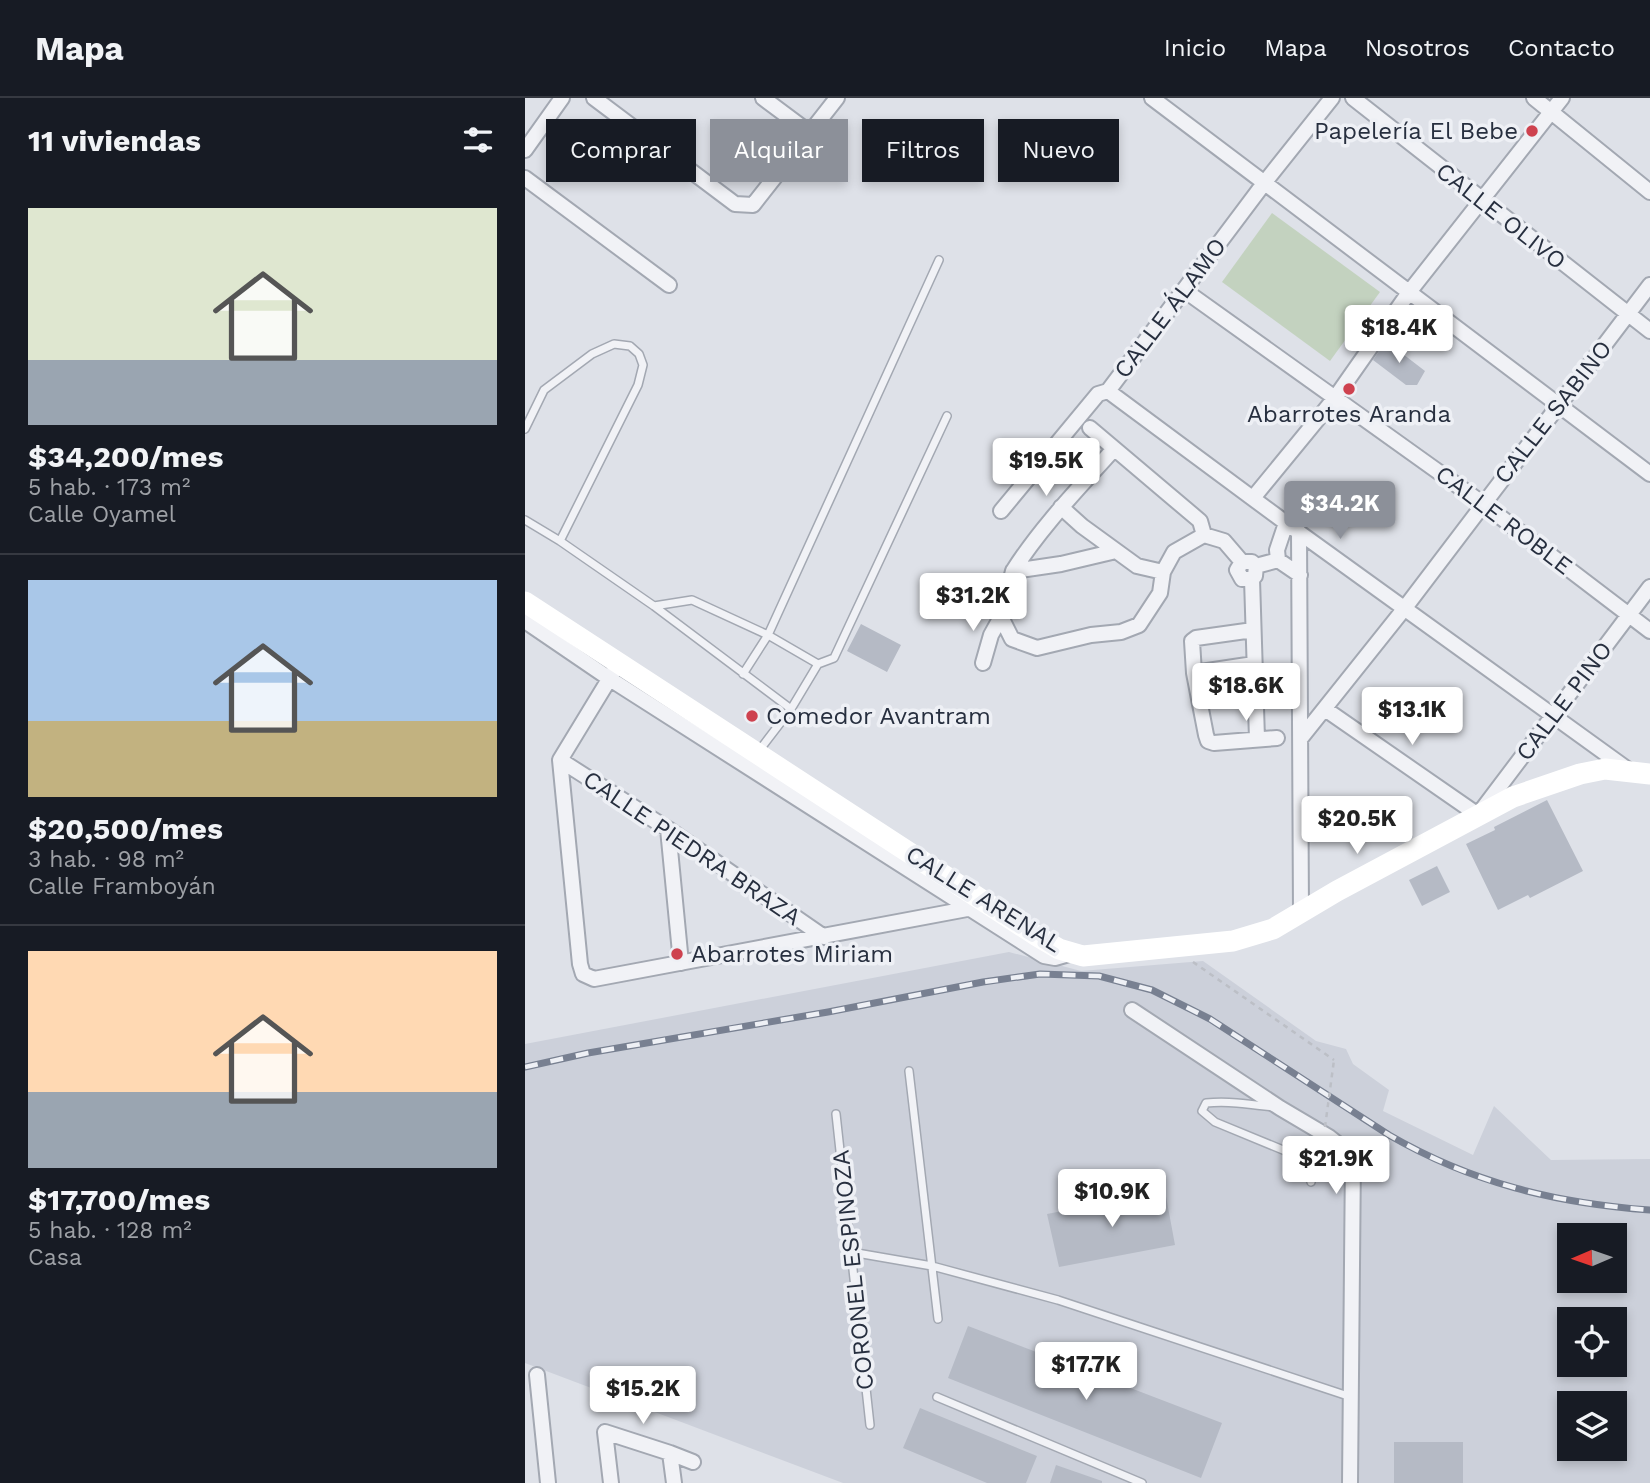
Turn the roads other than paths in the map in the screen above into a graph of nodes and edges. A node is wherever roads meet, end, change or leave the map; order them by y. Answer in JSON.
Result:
{"nodes":[{"id":1,"x":562,"y":98,"type":"edge"},
{"id":2,"x":594,"y":98,"type":"edge"},
{"id":3,"x":764,"y":98,"type":"edge"},
{"id":4,"x":837,"y":98,"type":"edge"},
{"id":5,"x":1152,"y":98,"type":"edge"},
{"id":6,"x":1332,"y":98,"type":"edge"},
{"id":7,"x":1353,"y":98,"type":"edge"},
{"id":8,"x":1534,"y":98,"type":"edge"},
{"id":9,"x":1562,"y":98,"type":"edge"},
{"id":10,"x":1552,"y":113,"type":"junction"},
{"id":11,"x":792,"y":119,"type":"edge"},
{"id":12,"x":821,"y":119,"type":"edge"},
{"id":13,"x":525,"y":150,"type":"edge"},
{"id":14,"x":525,"y":178,"type":"edge"},
{"id":15,"x":771,"y":182,"type":"edge"},
{"id":16,"x":1265,"y":182,"type":"junction"},
{"id":17,"x":1650,"y":192,"type":"edge"},
{"id":18,"x":1482,"y":201,"type":"junction"},
{"id":19,"x":939,"y":260,"type":"dead end"},
{"id":20,"x":669,"y":285,"type":"dead end"},
{"id":21,"x":1650,"y":285,"type":"edge"},
{"id":22,"x":1184,"y":290,"type":"junction"},
{"id":23,"x":1411,"y":291,"type":"junction"},
{"id":24,"x":1628,"y":315,"type":"junction"},
{"id":25,"x":1650,"y":331,"type":"edge"},
{"id":26,"x":1108,"y":391,"type":"junction"},
{"id":27,"x":1335,"y":398,"type":"junction"},
{"id":28,"x":1559,"y":406,"type":"junction"},
{"id":29,"x":947,"y":416,"type":"dead end"},
{"id":30,"x":1090,"y":428,"type":"dead end"},
{"id":31,"x":525,"y":429,"type":"edge"},
{"id":32,"x":1113,"y":450,"type":"junction"},
{"id":33,"x":1650,"y":474,"type":"edge"},
{"id":34,"x":1253,"y":498,"type":"junction"},
{"id":35,"x":1482,"y":503,"type":"junction"},
{"id":36,"x":1061,"y":507,"type":"junction"},
{"id":37,"x":1000,"y":511,"type":"dead end"},
{"id":38,"x":525,"y":520,"type":"edge"},
{"id":39,"x":1286,"y":523,"type":"junction"},
{"id":40,"x":1299,"y":532,"type":"junction"},
{"id":41,"x":1204,"y":535,"type":"junction"},
{"id":42,"x":560,"y":541,"type":"junction"},
{"id":43,"x":1116,"y":551,"type":"junction"},
{"id":44,"x":1278,"y":561,"type":"junction"},
{"id":45,"x":1250,"y":569,"type":"junction"},
{"id":46,"x":1013,"y":571,"type":"junction"},
{"id":47,"x":1163,"y":572,"type":"junction"},
{"id":48,"x":1300,"y":575,"type":"junction"},
{"id":49,"x":1650,"y":587,"type":"edge"},
{"id":50,"x":525,"y":602,"type":"edge"},
{"id":51,"x":654,"y":606,"type":"junction"},
{"id":52,"x":1403,"y":609,"type":"junction"},
{"id":53,"x":1629,"y":614,"type":"junction"},
{"id":54,"x":1001,"y":617,"type":"junction"},
{"id":55,"x":525,"y":621,"type":"edge"},
{"id":56,"x":1253,"y":630,"type":"junction"},
{"id":57,"x":1650,"y":631,"type":"edge"},
{"id":58,"x":768,"y":635,"type":"junction"},
{"id":59,"x":983,"y":663,"type":"dead end"},
{"id":60,"x":818,"y":664,"type":"junction"},
{"id":61,"x":1254,"y":664,"type":"junction"},
{"id":62,"x":615,"y":671,"type":"junction"},
{"id":63,"x":1194,"y":673,"type":"junction"},
{"id":64,"x":743,"y":674,"type":"junction"},
{"id":65,"x":791,"y":709,"type":"junction"},
{"id":66,"x":1325,"y":709,"type":"junction"},
{"id":67,"x":1554,"y":715,"type":"junction"},
{"id":68,"x":1277,"y":738,"type":"dead end"},
{"id":69,"x":1301,"y":738,"type":"junction"},
{"id":70,"x":1257,"y":739,"type":"junction"},
{"id":71,"x":757,"y":753,"type":"junction"},
{"id":72,"x":561,"y":760,"type":"junction"},
{"id":73,"x":1640,"y":773,"type":"edge"},
{"id":74,"x":1478,"y":815,"type":"junction"},
{"id":75,"x":668,"y":829,"type":"junction"},
{"id":76,"x":967,"y":909,"type":"junction"},
{"id":77,"x":1301,"y":912,"type":"junction"},
{"id":78,"x":824,"y":937,"type":"junction"},
{"id":79,"x":1071,"y":954,"type":"junction"},
{"id":80,"x":681,"y":963,"type":"junction"},
{"id":81,"x":1132,"y":1010,"type":"dead end"},
{"id":82,"x":909,"y":1071,"type":"dead end"},
{"id":83,"x":1280,"y":1108,"type":"junction"},
{"id":84,"x":836,"y":1114,"type":"dead end"},
{"id":85,"x":1311,"y":1182,"type":"dead end"},
{"id":86,"x":851,"y":1252,"type":"junction"},
{"id":87,"x":932,"y":1266,"type":"junction"},
{"id":88,"x":938,"y":1319,"type":"dead end"},
{"id":89,"x":537,"y":1375,"type":"dead end"},
{"id":90,"x":937,"y":1396,"type":"dead end"},
{"id":91,"x":1352,"y":1397,"type":"junction"},
{"id":92,"x":870,"y":1425,"type":"dead end"},
{"id":93,"x":670,"y":1453,"type":"junction"},
{"id":94,"x":693,"y":1462,"type":"dead end"},
{"id":95,"x":548,"y":1483,"type":"edge"},
{"id":96,"x":611,"y":1483,"type":"edge"},
{"id":97,"x":674,"y":1483,"type":"edge"},
{"id":98,"x":1142,"y":1483,"type":"edge"},
{"id":99,"x":1350,"y":1483,"type":"edge"}],
"edges":[{"from":1,"to":13,"type":"street"},
{"from":2,"to":15,"type":"street"},
{"from":3,"to":11,"type":"street"},
{"from":4,"to":12,"type":"street"},
{"from":5,"to":16,"type":"street"},
{"from":6,"to":16,"type":"street","name":"CALLE ÁLAMO"},
{"from":7,"to":18,"type":"street","name":"CALLE OLIVO"},
{"from":8,"to":10,"type":"street"},
{"from":9,"to":10,"type":"street"},
{"from":10,"to":17,"type":"street"},
{"from":10,"to":18,"type":"street"},
{"from":14,"to":20,"type":"street"},
{"from":16,"to":22,"type":"street","name":"CALLE ÁLAMO"},
{"from":16,"to":23,"type":"street"},
{"from":18,"to":23,"type":"street"},
{"from":18,"to":24,"type":"street","name":"CALLE OLIVO"},
{"from":19,"to":58,"type":"lane"},
{"from":21,"to":24,"type":"street","name":"CALLE SABINO"},
{"from":22,"to":26,"type":"street","name":"CALLE ÁLAMO"},
{"from":22,"to":27,"type":"street","name":"CALLE ROBLE"},
{"from":23,"to":27,"type":"street"},
{"from":23,"to":28,"type":"street"},
{"from":24,"to":25,"type":"street","name":"CALLE OLIVO"},
{"from":24,"to":28,"type":"street","name":"CALLE SABINO"},
{"from":26,"to":34,"type":"street"},
{"from":26,"to":37,"type":"street","name":"CALLE ÁLAMO"},
{"from":27,"to":34,"type":"street"},
{"from":27,"to":35,"type":"street","name":"CALLE ROBLE"},
{"from":28,"to":33,"type":"street"},
{"from":28,"to":35,"type":"street","name":"CALLE SABINO"},
{"from":29,"to":60,"type":"lane"},
{"from":30,"to":32,"type":"street"},
{"from":31,"to":42,"type":"lane"},
{"from":32,"to":36,"type":"street"},
{"from":32,"to":41,"type":"street"},
{"from":34,"to":39,"type":"street"},
{"from":35,"to":52,"type":"street","name":"CALLE SABINO"},
{"from":35,"to":53,"type":"street","name":"CALLE ROBLE"},
{"from":36,"to":43,"type":"street"},
{"from":36,"to":46,"type":"street"},
{"from":38,"to":42,"type":"lane"},
{"from":39,"to":40,"type":"street"},
{"from":39,"to":44,"type":"street"},
{"from":40,"to":48,"type":"street"},
{"from":40,"to":52,"type":"street"},
{"from":41,"to":45,"type":"street"},
{"from":41,"to":47,"type":"street"},
{"from":42,"to":51,"type":"lane"},
{"from":43,"to":46,"type":"street"},
{"from":43,"to":47,"type":"street"},
{"from":44,"to":45,"type":"street"},
{"from":44,"to":48,"type":"street"},
{"from":45,"to":56,"type":"street"},
{"from":46,"to":54,"type":"street"},
{"from":47,"to":54,"type":"street"},
{"from":48,"to":69,"type":"street"},
{"from":49,"to":53,"type":"street","name":"CALLE PINO"},
{"from":50,"to":62,"type":"street","name":"CALLE ARENAL"},
{"from":51,"to":58,"type":"lane"},
{"from":51,"to":64,"type":"lane"},
{"from":52,"to":66,"type":"street","name":"CALLE SABINO"},
{"from":52,"to":67,"type":"street"},
{"from":53,"to":57,"type":"street","name":"CALLE ROBLE"},
{"from":53,"to":67,"type":"street","name":"CALLE PINO"},
{"from":54,"to":59,"type":"street"},
{"from":55,"to":62,"type":"street","name":"CALLE ARENAL"},
{"from":56,"to":61,"type":"street"},
{"from":56,"to":63,"type":"street"},
{"from":58,"to":60,"type":"lane"},
{"from":58,"to":64,"type":"lane"},
{"from":60,"to":65,"type":"lane"},
{"from":61,"to":63,"type":"street"},
{"from":61,"to":70,"type":"street"},
{"from":62,"to":71,"type":"street","name":"CALLE ARENAL"},
{"from":62,"to":72,"type":"street"},
{"from":62,"to":76,"type":"street","name":"CALLE ARENAL"},
{"from":63,"to":70,"type":"street"},
{"from":64,"to":65,"type":"lane"},
{"from":65,"to":71,"type":"lane"},
{"from":66,"to":69,"type":"street","name":"CALLE SABINO"},
{"from":66,"to":74,"type":"street"},
{"from":67,"to":73,"type":"street"},
{"from":67,"to":74,"type":"street","name":"CALLE PINO"},
{"from":68,"to":70,"type":"street"},
{"from":69,"to":77,"type":"street"},
{"from":71,"to":79,"type":"street","name":"CALLE ARENAL"},
{"from":72,"to":75,"type":"street","name":"CALLE PIEDRA BRAZA"},
{"from":72,"to":80,"type":"street"},
{"from":73,"to":74,"type":"street"},
{"from":74,"to":77,"type":"street"},
{"from":75,"to":78,"type":"street","name":"CALLE PIEDRA BRAZA"},
{"from":75,"to":80,"type":"street"},
{"from":76,"to":78,"type":"street"},
{"from":76,"to":79,"type":"street","name":"CALLE ARENAL"},
{"from":77,"to":79,"type":"street"},
{"from":78,"to":80,"type":"street"},
{"from":81,"to":83,"type":"street"},
{"from":82,"to":87,"type":"lane"},
{"from":83,"to":85,"type":"lane"},
{"from":83,"to":91,"type":"street"},
{"from":84,"to":86,"type":"lane","name":"CORONEL ESPINOZA"},
{"from":86,"to":87,"type":"lane"},
{"from":86,"to":92,"type":"lane","name":"CORONEL ESPINOZA"},
{"from":87,"to":88,"type":"lane"},
{"from":87,"to":91,"type":"lane"},
{"from":89,"to":95,"type":"street"},
{"from":90,"to":98,"type":"lane"},
{"from":91,"to":99,"type":"street"},
{"from":93,"to":94,"type":"street"},
{"from":93,"to":96,"type":"street"},
{"from":93,"to":97,"type":"street"}]}
